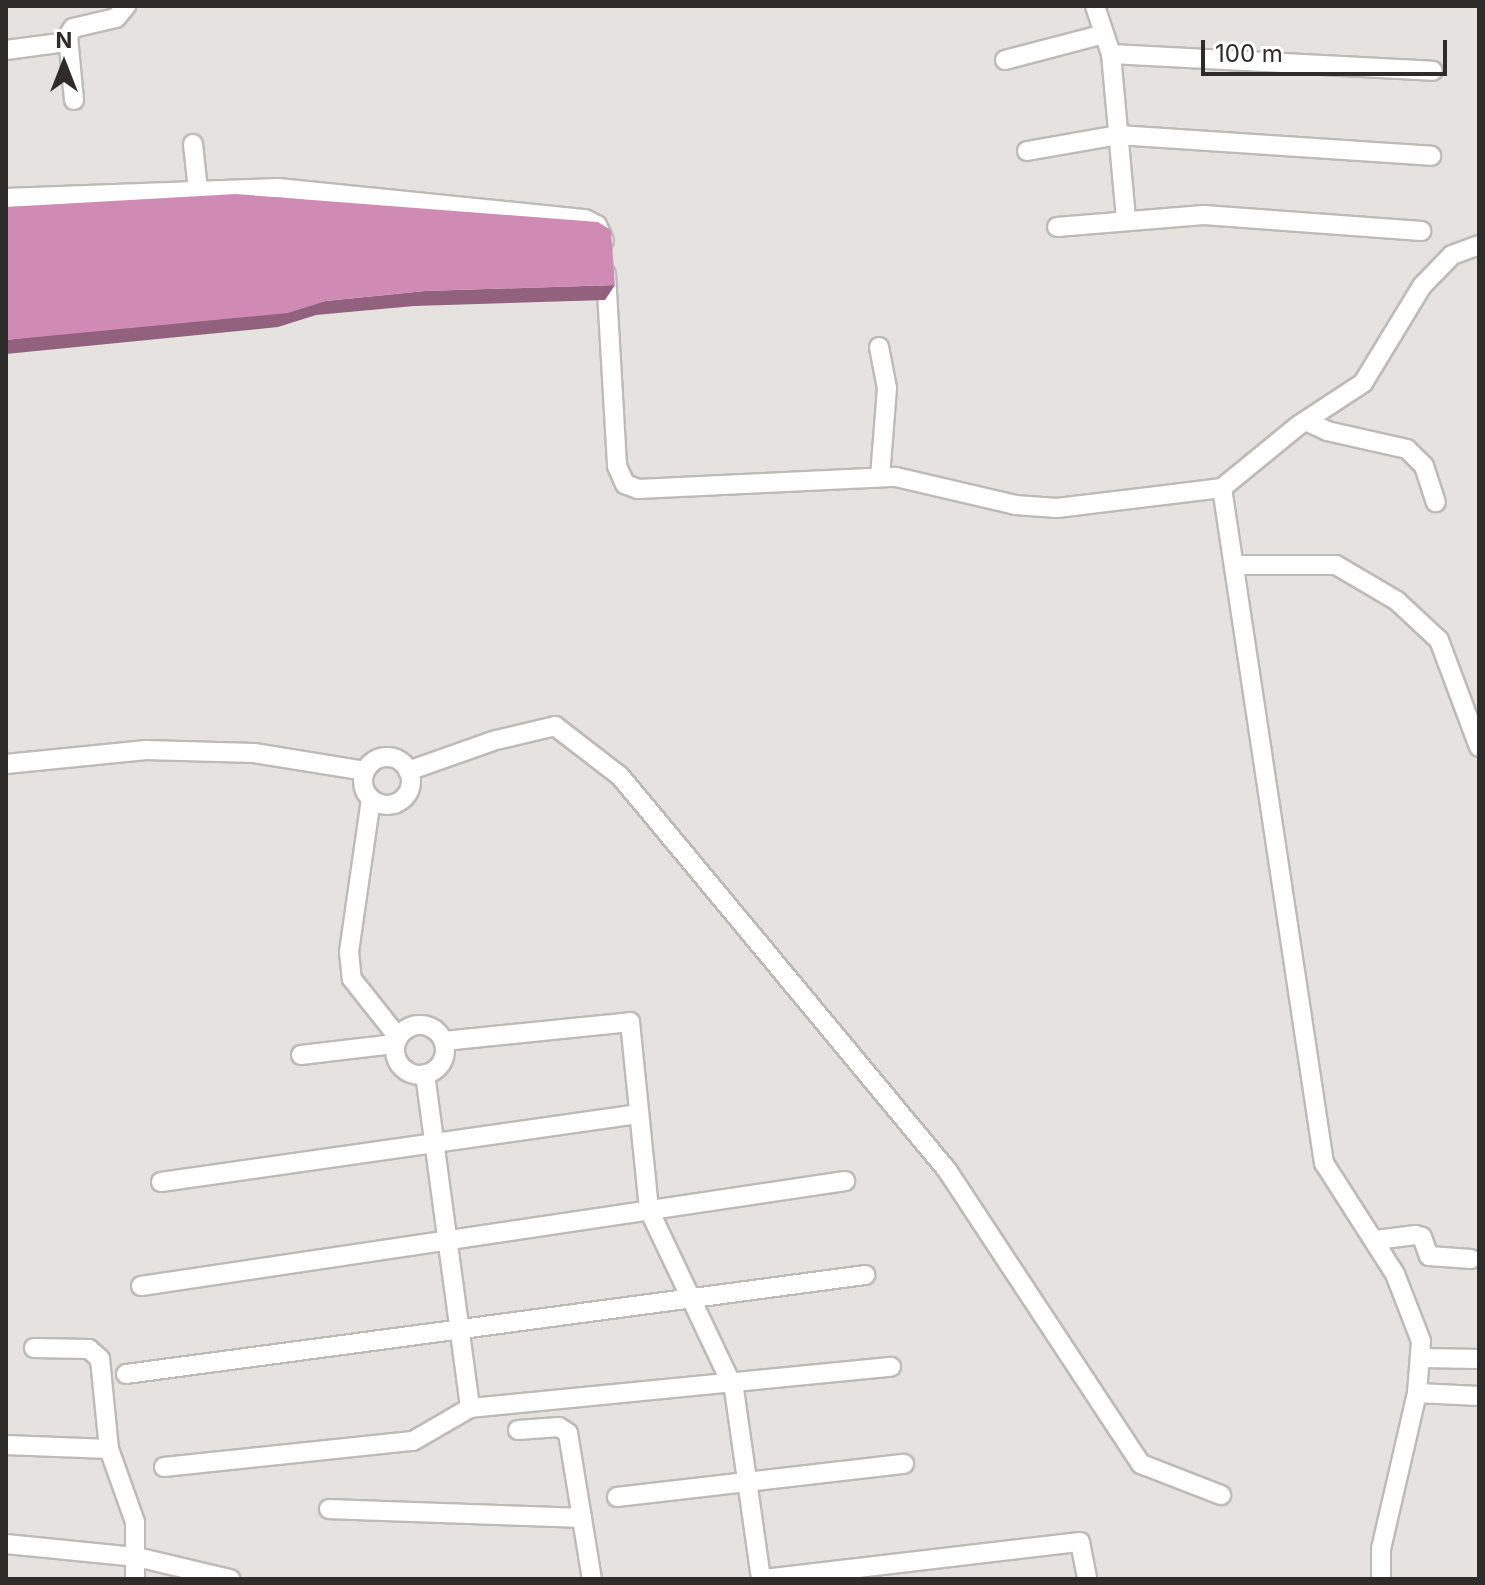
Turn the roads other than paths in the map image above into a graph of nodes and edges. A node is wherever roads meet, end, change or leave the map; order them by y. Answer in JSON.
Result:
{"nodes":[{"id":1,"x":126,"y":6,"type":"edge"},
{"id":2,"x":1095,"y":6,"type":"edge"},
{"id":3,"x":1104,"y":34,"type":"junction"},
{"id":4,"x":67,"y":42,"type":"junction"},
{"id":5,"x":6,"y":50,"type":"edge"},
{"id":6,"x":1111,"y":54,"type":"junction"},
{"id":7,"x":1005,"y":60,"type":"dead end"},
{"id":8,"x":1433,"y":71,"type":"dead end"},
{"id":9,"x":74,"y":100,"type":"dead end"},
{"id":10,"x":1118,"y":135,"type":"junction"},
{"id":11,"x":193,"y":144,"type":"dead end"},
{"id":12,"x":1027,"y":151,"type":"dead end"},
{"id":13,"x":1431,"y":156,"type":"dead end"},
{"id":14,"x":198,"y":190,"type":"junction"},
{"id":15,"x":6,"y":198,"type":"edge"},
{"id":16,"x":1126,"y":218,"type":"junction"},
{"id":17,"x":1057,"y":227,"type":"dead end"},
{"id":18,"x":1421,"y":231,"type":"dead end"},
{"id":19,"x":1479,"y":245,"type":"edge"},
{"id":20,"x":879,"y":347,"type":"dead end"},
{"id":21,"x":1306,"y":421,"type":"junction"},
{"id":22,"x":880,"y":477,"type":"junction"},
{"id":23,"x":1222,"y":488,"type":"junction"},
{"id":24,"x":1436,"y":502,"type":"dead end"},
{"id":25,"x":1234,"y":565,"type":"junction"},
{"id":26,"x":1479,"y":747,"type":"edge"},
{"id":27,"x":6,"y":764,"type":"edge"},
{"id":28,"x":365,"y":771,"type":"junction"},
{"id":29,"x":408,"y":771,"type":"junction"},
{"id":30,"x":371,"y":799,"type":"junction"},
{"id":31,"x":397,"y":1040,"type":"junction"},
{"id":32,"x":444,"y":1041,"type":"junction"},
{"id":33,"x":301,"y":1055,"type":"dead end"},
{"id":34,"x":425,"y":1074,"type":"junction"},
{"id":35,"x":639,"y":1114,"type":"junction"},
{"id":36,"x":434,"y":1143,"type":"junction"},
{"id":37,"x":845,"y":1181,"type":"dead end"},
{"id":38,"x":161,"y":1182,"type":"dead end"},
{"id":39,"x":649,"y":1210,"type":"junction"},
{"id":40,"x":447,"y":1240,"type":"junction"},
{"id":41,"x":1376,"y":1240,"type":"junction"},
{"id":42,"x":1471,"y":1259,"type":"dead end"},
{"id":43,"x":865,"y":1275,"type":"dead end"},
{"id":44,"x":141,"y":1286,"type":"dead end"},
{"id":45,"x":691,"y":1298,"type":"junction"},
{"id":46,"x":459,"y":1329,"type":"junction"},
{"id":47,"x":34,"y":1348,"type":"dead end"},
{"id":48,"x":1423,"y":1358,"type":"junction"},
{"id":49,"x":1479,"y":1359,"type":"edge"},
{"id":50,"x":891,"y":1367,"type":"dead end"},
{"id":51,"x":126,"y":1374,"type":"dead end"},
{"id":52,"x":731,"y":1384,"type":"junction"},
{"id":53,"x":1417,"y":1393,"type":"junction"},
{"id":54,"x":1479,"y":1396,"type":"edge"},
{"id":55,"x":470,"y":1408,"type":"junction"},
{"id":56,"x":518,"y":1430,"type":"dead end"},
{"id":57,"x":6,"y":1445,"type":"edge"},
{"id":58,"x":109,"y":1449,"type":"junction"},
{"id":59,"x":904,"y":1464,"type":"dead end"},
{"id":60,"x":164,"y":1467,"type":"dead end"},
{"id":61,"x":747,"y":1482,"type":"junction"},
{"id":62,"x":1221,"y":1495,"type":"dead end"},
{"id":63,"x":617,"y":1497,"type":"dead end"},
{"id":64,"x":329,"y":1509,"type":"dead end"},
{"id":65,"x":582,"y":1518,"type":"junction"},
{"id":66,"x":6,"y":1544,"type":"edge"},
{"id":67,"x":137,"y":1557,"type":"junction"},
{"id":68,"x":135,"y":1579,"type":"edge"},
{"id":69,"x":230,"y":1579,"type":"edge"},
{"id":70,"x":592,"y":1579,"type":"edge"},
{"id":71,"x":762,"y":1579,"type":"edge"},
{"id":72,"x":1087,"y":1579,"type":"edge"},
{"id":73,"x":1381,"y":1579,"type":"edge"}],
"edges":[{"from":1,"to":4,"type":"street"},
{"from":2,"to":3,"type":"street"},
{"from":3,"to":6,"type":"street"},
{"from":3,"to":7,"type":"street"},
{"from":4,"to":5,"type":"street"},
{"from":4,"to":9,"type":"street"},
{"from":6,"to":8,"type":"street"},
{"from":6,"to":10,"type":"street"},
{"from":10,"to":12,"type":"street"},
{"from":10,"to":13,"type":"street"},
{"from":10,"to":16,"type":"street"},
{"from":11,"to":14,"type":"street"},
{"from":14,"to":15,"type":"street"},
{"from":14,"to":22,"type":"street"},
{"from":16,"to":17,"type":"street"},
{"from":16,"to":18,"type":"street"},
{"from":19,"to":21,"type":"street"},
{"from":20,"to":22,"type":"street"},
{"from":21,"to":23,"type":"street"},
{"from":21,"to":24,"type":"street"},
{"from":22,"to":23,"type":"street"},
{"from":23,"to":25,"type":"street"},
{"from":25,"to":26,"type":"street"},
{"from":25,"to":41,"type":"street"},
{"from":27,"to":28,"type":"street"},
{"from":28,"to":29,"type":"street"},
{"from":28,"to":30,"type":"street"},
{"from":29,"to":30,"type":"street"},
{"from":29,"to":62,"type":"street"},
{"from":30,"to":31,"type":"street"},
{"from":31,"to":32,"type":"street"},
{"from":31,"to":33,"type":"street"},
{"from":31,"to":34,"type":"street"},
{"from":32,"to":34,"type":"street"},
{"from":32,"to":35,"type":"street"},
{"from":34,"to":36,"type":"street"},
{"from":35,"to":36,"type":"street"},
{"from":35,"to":39,"type":"street"},
{"from":36,"to":38,"type":"street"},
{"from":36,"to":40,"type":"street"},
{"from":37,"to":39,"type":"street"},
{"from":39,"to":40,"type":"street"},
{"from":39,"to":45,"type":"street"},
{"from":40,"to":44,"type":"street"},
{"from":40,"to":46,"type":"street"},
{"from":41,"to":42,"type":"street"},
{"from":41,"to":48,"type":"street"},
{"from":43,"to":45,"type":"street"},
{"from":45,"to":46,"type":"street"},
{"from":45,"to":52,"type":"street"},
{"from":46,"to":51,"type":"street"},
{"from":46,"to":55,"type":"street"},
{"from":47,"to":58,"type":"street"},
{"from":48,"to":49,"type":"street"},
{"from":48,"to":53,"type":"street"},
{"from":50,"to":52,"type":"street"},
{"from":52,"to":55,"type":"street"},
{"from":52,"to":61,"type":"street"},
{"from":53,"to":54,"type":"street"},
{"from":53,"to":73,"type":"street"},
{"from":55,"to":60,"type":"street"},
{"from":56,"to":65,"type":"street"},
{"from":57,"to":58,"type":"street"},
{"from":58,"to":67,"type":"street"},
{"from":59,"to":61,"type":"street"},
{"from":61,"to":63,"type":"street"},
{"from":61,"to":71,"type":"street"},
{"from":64,"to":65,"type":"street"},
{"from":65,"to":70,"type":"street"},
{"from":66,"to":67,"type":"street"},
{"from":67,"to":68,"type":"street"},
{"from":67,"to":69,"type":"street"},
{"from":71,"to":72,"type":"street"}]}
